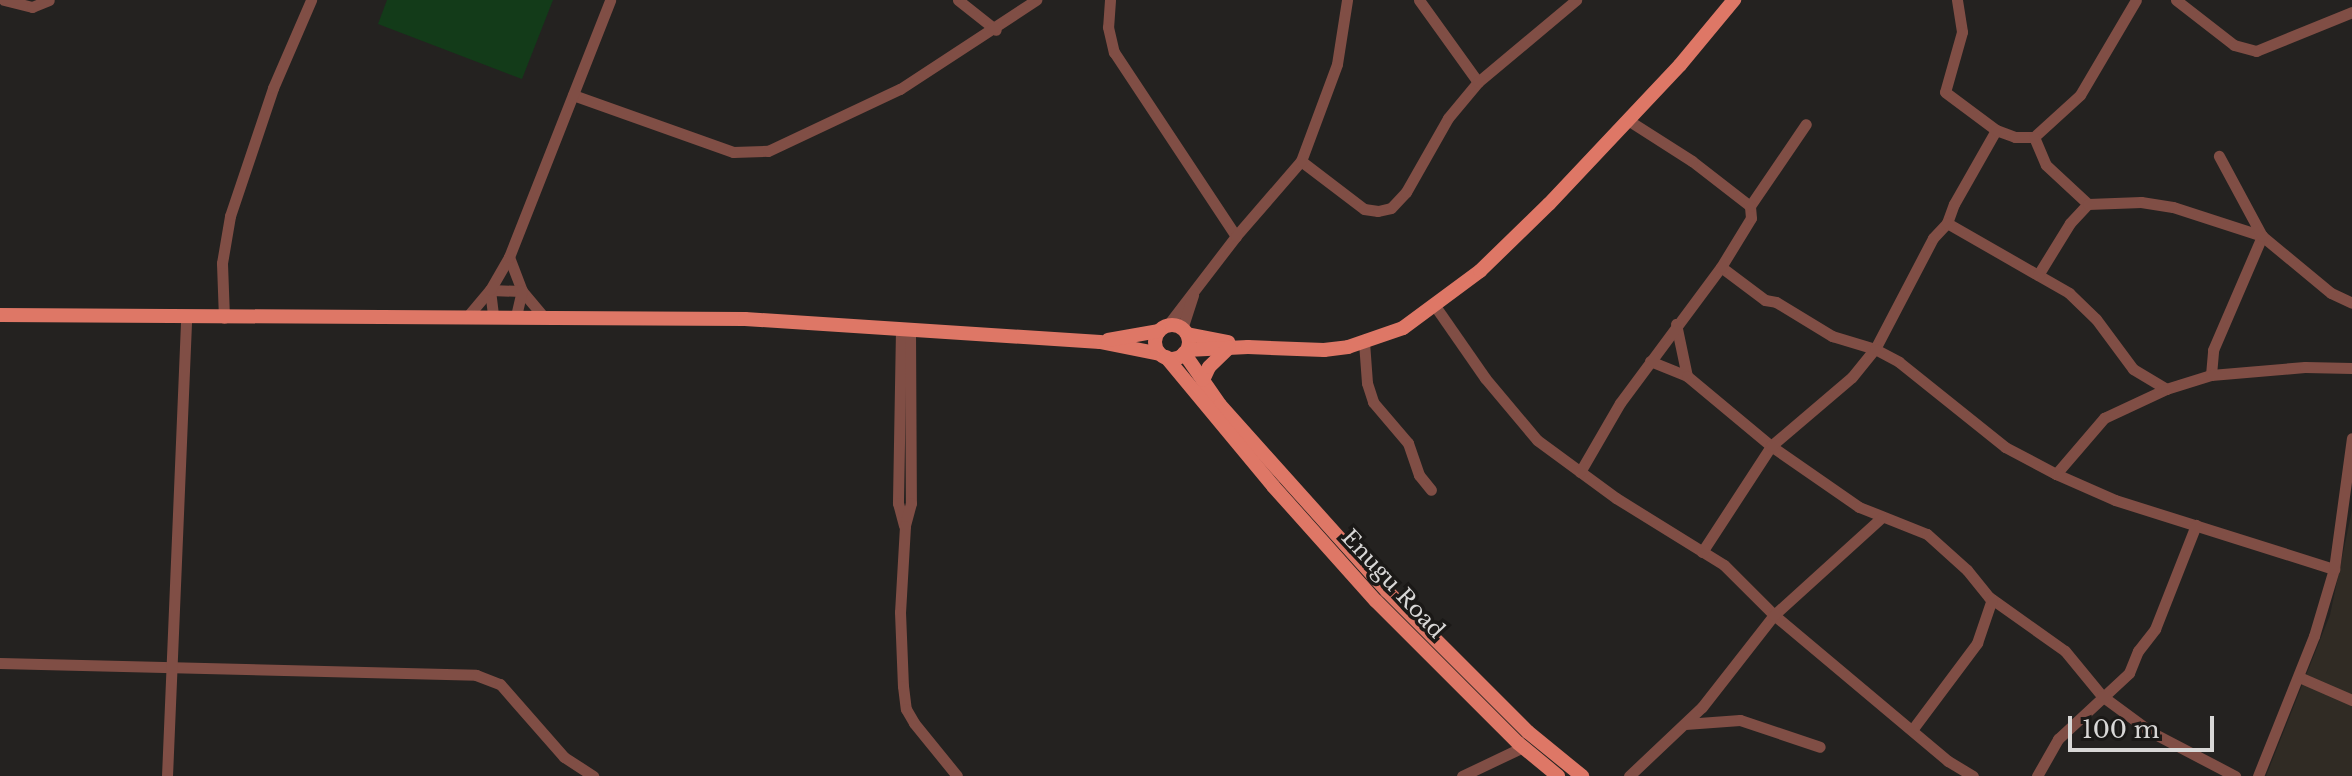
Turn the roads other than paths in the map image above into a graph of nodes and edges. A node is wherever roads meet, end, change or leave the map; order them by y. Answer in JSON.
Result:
{"nodes":[{"id":1,"x":4,"y":0,"type":"edge"},
{"id":2,"x":49,"y":0,"type":"edge"},
{"id":3,"x":311,"y":0,"type":"edge"},
{"id":4,"x":610,"y":0,"type":"edge"},
{"id":5,"x":958,"y":0,"type":"edge"},
{"id":6,"x":1036,"y":0,"type":"edge"},
{"id":7,"x":1110,"y":0,"type":"edge"},
{"id":8,"x":1347,"y":0,"type":"edge"},
{"id":9,"x":1419,"y":0,"type":"edge"},
{"id":10,"x":1576,"y":0,"type":"edge"},
{"id":11,"x":1734,"y":0,"type":"edge"},
{"id":12,"x":1957,"y":0,"type":"edge"},
{"id":13,"x":2136,"y":0,"type":"edge"},
{"id":14,"x":2176,"y":0,"type":"edge"},
{"id":15,"x":2352,"y":12,"type":"edge"},
{"id":16,"x":996,"y":30,"type":"junction"},
{"id":17,"x":1478,"y":82,"type":"junction"},
{"id":18,"x":573,"y":95,"type":"junction"},
{"id":19,"x":1628,"y":120,"type":"junction"},
{"id":20,"x":1806,"y":124,"type":"dead end"},
{"id":21,"x":1996,"y":130,"type":"junction"},
{"id":22,"x":2034,"y":137,"type":"junction"},
{"id":23,"x":2219,"y":156,"type":"dead end"},
{"id":24,"x":1301,"y":161,"type":"junction"},
{"id":25,"x":2088,"y":204,"type":"junction"},
{"id":26,"x":1750,"y":206,"type":"junction"},
{"id":27,"x":1947,"y":223,"type":"junction"},
{"id":28,"x":1236,"y":236,"type":"junction"},
{"id":29,"x":2262,"y":236,"type":"junction"},
{"id":30,"x":509,"y":257,"type":"junction"},
{"id":31,"x":1721,"y":267,"type":"junction"},
{"id":32,"x":2038,"y":275,"type":"junction"},
{"id":33,"x":490,"y":290,"type":"junction"},
{"id":34,"x":522,"y":291,"type":"junction"},
{"id":35,"x":1193,"y":294,"type":"junction"},
{"id":36,"x":2352,"y":303,"type":"edge"},
{"id":37,"x":1435,"y":306,"type":"junction"},
{"id":38,"x":0,"y":315,"type":"edge"},
{"id":39,"x":493,"y":316,"type":"junction"},
{"id":40,"x":516,"y":316,"type":"junction"},
{"id":41,"x":543,"y":316,"type":"junction"},
{"id":42,"x":186,"y":317,"type":"junction"},
{"id":43,"x":467,"y":317,"type":"junction"},
{"id":44,"x":224,"y":318,"type":"junction"},
{"id":45,"x":1676,"y":324,"type":"junction"},
{"id":46,"x":1163,"y":328,"type":"junction"},
{"id":47,"x":905,"y":329,"type":"junction"},
{"id":48,"x":1184,"y":331,"type":"junction"},
{"id":49,"x":1100,"y":342,"type":"junction"},
{"id":50,"x":1364,"y":342,"type":"junction"},
{"id":51,"x":1248,"y":347,"type":"junction"},
{"id":52,"x":1229,"y":348,"type":"junction"},
{"id":53,"x":1875,"y":349,"type":"junction"},
{"id":54,"x":1186,"y":351,"type":"junction"},
{"id":55,"x":1163,"y":355,"type":"junction"},
{"id":56,"x":1650,"y":361,"type":"junction"},
{"id":57,"x":2352,"y":368,"type":"edge"},
{"id":58,"x":2211,"y":375,"type":"junction"},
{"id":59,"x":1687,"y":376,"type":"junction"},
{"id":60,"x":1203,"y":380,"type":"junction"},
{"id":61,"x":2166,"y":389,"type":"junction"},
{"id":62,"x":2352,"y":438,"type":"edge"},
{"id":63,"x":1771,"y":446,"type":"junction"},
{"id":64,"x":2351,"y":471,"type":"edge"},
{"id":65,"x":1580,"y":472,"type":"junction"},
{"id":66,"x":2056,"y":474,"type":"junction"},
{"id":67,"x":1431,"y":490,"type":"dead end"},
{"id":68,"x":1881,"y":518,"type":"junction"},
{"id":69,"x":2196,"y":525,"type":"junction"},
{"id":70,"x":1702,"y":552,"type":"junction"},
{"id":71,"x":2334,"y":569,"type":"junction"},
{"id":72,"x":1992,"y":599,"type":"junction"},
{"id":73,"x":1774,"y":615,"type":"junction"},
{"id":74,"x":0,"y":663,"type":"edge"},
{"id":75,"x":172,"y":667,"type":"junction"},
{"id":76,"x":2299,"y":677,"type":"junction"},
{"id":77,"x":2102,"y":696,"type":"junction"},
{"id":78,"x":2352,"y":700,"type":"edge"},
{"id":79,"x":1684,"y":725,"type":"junction"},
{"id":80,"x":1912,"y":730,"type":"junction"},
{"id":81,"x":1523,"y":747,"type":"junction"},
{"id":82,"x":1820,"y":747,"type":"dead end"},
{"id":83,"x":574,"y":772,"type":"edge"},
{"id":84,"x":167,"y":776,"type":"edge"},
{"id":85,"x":593,"y":776,"type":"edge"},
{"id":86,"x":957,"y":776,"type":"edge"},
{"id":87,"x":1462,"y":776,"type":"edge"},
{"id":88,"x":1558,"y":776,"type":"edge"},
{"id":89,"x":1582,"y":776,"type":"edge"},
{"id":90,"x":1629,"y":776,"type":"edge"},
{"id":91,"x":1973,"y":776,"type":"edge"},
{"id":92,"x":2037,"y":776,"type":"edge"},
{"id":93,"x":2235,"y":776,"type":"edge"},
{"id":94,"x":2258,"y":776,"type":"edge"}],
"edges":[{"from":1,"to":2,"type":"street"},
{"from":3,"to":44,"type":"street"},
{"from":4,"to":18,"type":"street"},
{"from":5,"to":16,"type":"street"},
{"from":6,"to":16,"type":"street"},
{"from":7,"to":28,"type":"street"},
{"from":8,"to":24,"type":"street"},
{"from":9,"to":17,"type":"street"},
{"from":10,"to":17,"type":"street"},
{"from":11,"to":19,"type":"main road"},
{"from":12,"to":21,"type":"street"},
{"from":13,"to":22,"type":"street"},
{"from":14,"to":15,"type":"street"},
{"from":16,"to":18,"type":"street"},
{"from":17,"to":24,"type":"street"},
{"from":18,"to":30,"type":"street"},
{"from":19,"to":26,"type":"street"},
{"from":19,"to":37,"type":"main road"},
{"from":20,"to":26,"type":"street"},
{"from":21,"to":22,"type":"street"},
{"from":21,"to":27,"type":"street"},
{"from":22,"to":25,"type":"street"},
{"from":23,"to":29,"type":"street"},
{"from":24,"to":28,"type":"street"},
{"from":25,"to":29,"type":"street"},
{"from":25,"to":32,"type":"street"},
{"from":26,"to":31,"type":"street"},
{"from":27,"to":32,"type":"street"},
{"from":27,"to":53,"type":"street"},
{"from":28,"to":35,"type":"street"},
{"from":29,"to":36,"type":"street"},
{"from":29,"to":58,"type":"street"},
{"from":30,"to":33,"type":"street"},
{"from":30,"to":34,"type":"street"},
{"from":31,"to":45,"type":"street"},
{"from":31,"to":53,"type":"street"},
{"from":32,"to":61,"type":"street"},
{"from":33,"to":34,"type":"street"},
{"from":33,"to":39,"type":"street"},
{"from":33,"to":43,"type":"street"},
{"from":34,"to":40,"type":"street"},
{"from":34,"to":41,"type":"street"},
{"from":35,"to":46,"type":"street"},
{"from":35,"to":48,"type":"street"},
{"from":37,"to":50,"type":"main road"},
{"from":37,"to":65,"type":"street"},
{"from":38,"to":42,"type":"main road"},
{"from":39,"to":40,"type":"main road"},
{"from":39,"to":43,"type":"main road"},
{"from":40,"to":41,"type":"main road"},
{"from":41,"to":47,"type":"main road"},
{"from":42,"to":44,"type":"main road"},
{"from":42,"to":75,"type":"street"},
{"from":43,"to":44,"type":"main road"},
{"from":45,"to":56,"type":"street"},
{"from":45,"to":59,"type":"street"},
{"from":46,"to":48,"type":"main road"},
{"from":46,"to":49,"type":"main road"},
{"from":46,"to":55,"type":"main road"},
{"from":47,"to":49,"type":"main road"},
{"from":47,"to":86,"type":"street"},
{"from":48,"to":51,"type":"main road"},
{"from":48,"to":54,"type":"main road"},
{"from":49,"to":55,"type":"main road"},
{"from":50,"to":51,"type":"main road"},
{"from":50,"to":67,"type":"street"},
{"from":51,"to":52,"type":"main road"},
{"from":52,"to":54,"type":"main road"},
{"from":52,"to":60,"type":"main road"},
{"from":53,"to":63,"type":"street"},
{"from":53,"to":66,"type":"street"},
{"from":54,"to":55,"type":"main road"},
{"from":54,"to":60,"type":"main road"},
{"from":55,"to":81,"type":"main road","name":"Enugu Road"},
{"from":56,"to":59,"type":"street"},
{"from":56,"to":65,"type":"street"},
{"from":57,"to":58,"type":"street"},
{"from":58,"to":61,"type":"street"},
{"from":59,"to":63,"type":"street"},
{"from":60,"to":89,"type":"main road"},
{"from":61,"to":66,"type":"street"},
{"from":62,"to":64,"type":"street"},
{"from":63,"to":68,"type":"street"},
{"from":63,"to":70,"type":"street"},
{"from":64,"to":71,"type":"street"},
{"from":65,"to":70,"type":"street"},
{"from":66,"to":69,"type":"street"},
{"from":68,"to":72,"type":"street"},
{"from":68,"to":73,"type":"street"},
{"from":69,"to":71,"type":"street"},
{"from":69,"to":77,"type":"street"},
{"from":70,"to":73,"type":"street"},
{"from":71,"to":76,"type":"street"},
{"from":72,"to":77,"type":"street"},
{"from":72,"to":80,"type":"street"},
{"from":73,"to":79,"type":"street"},
{"from":73,"to":80,"type":"street"},
{"from":74,"to":75,"type":"street"},
{"from":75,"to":83,"type":"street"},
{"from":75,"to":84,"type":"street"},
{"from":76,"to":78,"type":"street"},
{"from":76,"to":94,"type":"street"},
{"from":77,"to":92,"type":"street"},
{"from":77,"to":93,"type":"street"},
{"from":79,"to":82,"type":"street"},
{"from":79,"to":90,"type":"street"},
{"from":80,"to":91,"type":"street"},
{"from":81,"to":87,"type":"street"},
{"from":81,"to":88,"type":"main road","name":"Enugu Road"},
{"from":83,"to":85,"type":"street"}]}
